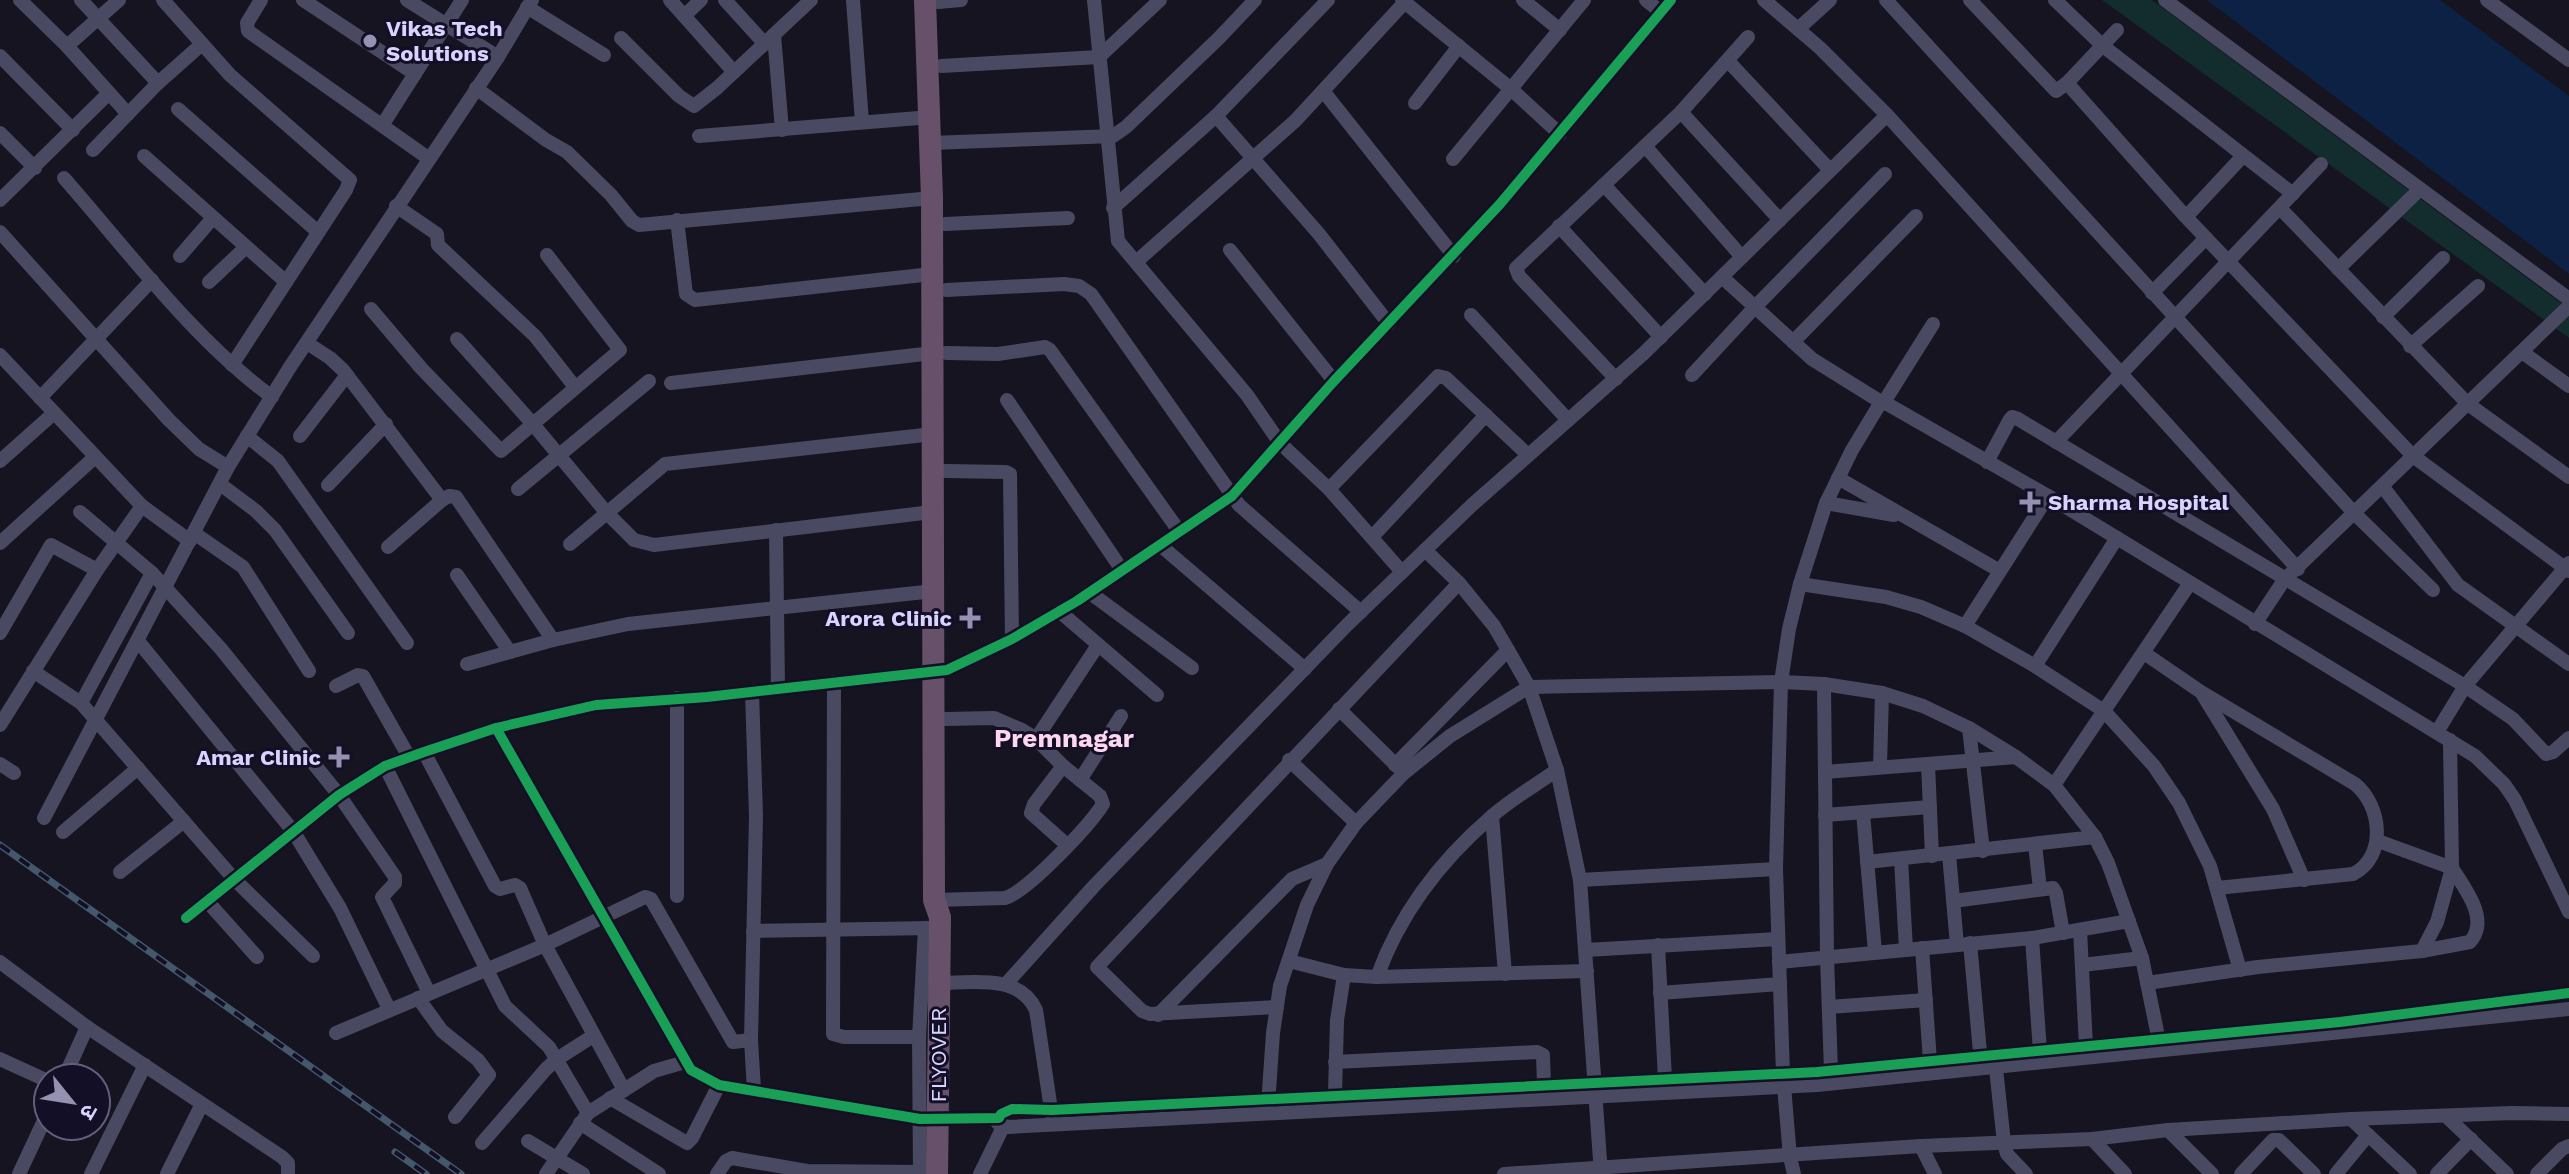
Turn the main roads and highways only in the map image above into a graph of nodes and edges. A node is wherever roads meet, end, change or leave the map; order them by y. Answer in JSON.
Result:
{"nodes":[{"id":1,"x":942,"y":0,"type":"edge"},
{"id":2,"x":938,"y":143,"type":"junction"},
{"id":3,"x":939,"y":282,"type":"junction"},
{"id":4,"x":940,"y":353,"type":"junction"},
{"id":5,"x":940,"y":671,"type":"junction"},
{"id":6,"x":937,"y":915,"type":"junction"},
{"id":7,"x":926,"y":1173,"type":"edge"}],
"edges":[{"from":1,"to":2,"type":"highway"},
{"from":1,"to":2,"type":"highway"},
{"from":2,"to":3,"type":"highway"},
{"from":2,"to":3,"type":"highway"},
{"from":3,"to":4,"type":"highway"},
{"from":4,"to":5,"type":"highway"},
{"from":4,"to":5,"type":"highway"},
{"from":5,"to":6,"type":"highway"},
{"from":5,"to":6,"type":"highway"},
{"from":6,"to":7,"type":"highway","name":"FLYOVER","bridge":true}]}
